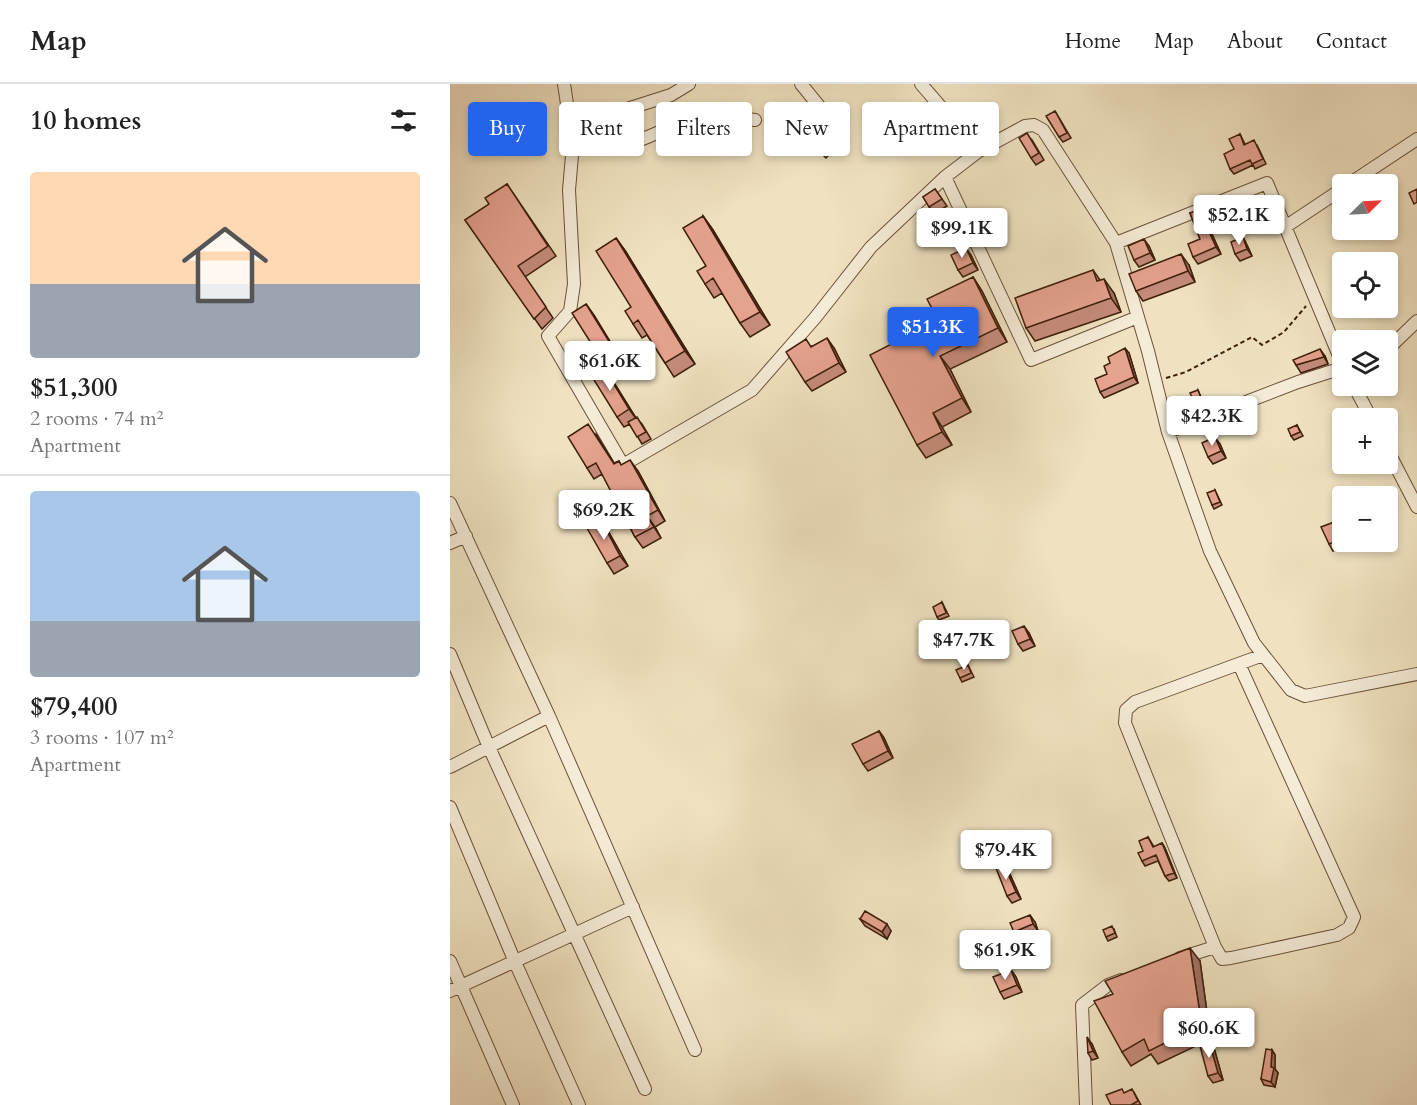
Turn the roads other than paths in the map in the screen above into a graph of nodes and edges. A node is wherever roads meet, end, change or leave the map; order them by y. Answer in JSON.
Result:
{"nodes":[{"id":1,"x":564,"y":84,"type":"edge"},
{"id":2,"x":689,"y":84,"type":"edge"},
{"id":3,"x":801,"y":84,"type":"edge"},
{"id":4,"x":921,"y":84,"type":"edge"},
{"id":5,"x":567,"y":102,"type":"edge"},
{"id":6,"x":816,"y":102,"type":"edge"},
{"id":7,"x":937,"y":102,"type":"edge"},
{"id":8,"x":644,"y":104,"type":"edge"},
{"id":9,"x":755,"y":120,"type":"dead end"},
{"id":10,"x":644,"y":140,"type":"edge"},
{"id":11,"x":999,"y":140,"type":"edge"},
{"id":12,"x":1417,"y":140,"type":"edge"},
{"id":13,"x":572,"y":156,"type":"edge"},
{"id":14,"x":972,"y":156,"type":"edge"},
{"id":15,"x":1364,"y":174,"type":"edge"},
{"id":16,"x":945,"y":177,"type":"junction"},
{"id":17,"x":1332,"y":196,"type":"edge"},
{"id":18,"x":1285,"y":227,"type":"junction"},
{"id":19,"x":1116,"y":243,"type":"junction"},
{"id":20,"x":1138,"y":317,"type":"junction"},
{"id":21,"x":1417,"y":321,"type":"edge"},
{"id":22,"x":1332,"y":339,"type":"edge"},
{"id":23,"x":1398,"y":339,"type":"edge"},
{"id":24,"x":1332,"y":371,"type":"edge"},
{"id":25,"x":1168,"y":432,"type":"junction"},
{"id":26,"x":1398,"y":470,"type":"edge"},
{"id":27,"x":450,"y":503,"type":"edge"},
{"id":28,"x":1417,"y":507,"type":"edge"},
{"id":29,"x":466,"y":536,"type":"junction"},
{"id":30,"x":450,"y":543,"type":"edge"},
{"id":31,"x":450,"y":654,"type":"edge"},
{"id":32,"x":1263,"y":655,"type":"junction"},
{"id":33,"x":1239,"y":664,"type":"junction"},
{"id":34,"x":1417,"y":674,"type":"edge"},
{"id":35,"x":549,"y":716,"type":"junction"},
{"id":36,"x":488,"y":745,"type":"junction"},
{"id":37,"x":450,"y":767,"type":"edge"},
{"id":38,"x":450,"y":807,"type":"edge"},
{"id":39,"x":633,"y":907,"type":"junction"},
{"id":40,"x":574,"y":936,"type":"junction"},
{"id":41,"x":1215,"y":947,"type":"junction"},
{"id":42,"x":450,"y":961,"type":"edge"},
{"id":43,"x":515,"y":962,"type":"junction"},
{"id":44,"x":1171,"y":962,"type":"edge"},
{"id":45,"x":1138,"y":973,"type":"edge"},
{"id":46,"x":456,"y":989,"type":"edge"},
{"id":47,"x":695,"y":1050,"type":"dead end"},
{"id":48,"x":645,"y":1089,"type":"dead end"},
{"id":49,"x":513,"y":1105,"type":"edge"},
{"id":50,"x":579,"y":1105,"type":"edge"},
{"id":51,"x":1086,"y":1105,"type":"edge"}],
"edges":[{"from":1,"to":5,"type":"street"},
{"from":2,"to":8,"type":"street"},
{"from":3,"to":6,"type":"street"},
{"from":4,"to":7,"type":"street"},
{"from":9,"to":10,"type":"street"},
{"from":11,"to":19,"type":"street"},
{"from":12,"to":15,"type":"street"},
{"from":13,"to":16,"type":"street"},
{"from":14,"to":16,"type":"street"},
{"from":16,"to":20,"type":"street"},
{"from":17,"to":18,"type":"street"},
{"from":18,"to":19,"type":"street"},
{"from":18,"to":22,"type":"street"},
{"from":19,"to":20,"type":"street"},
{"from":20,"to":25,"type":"street"},
{"from":21,"to":23,"type":"street"},
{"from":24,"to":25,"type":"street"},
{"from":25,"to":32,"type":"street"},
{"from":26,"to":28,"type":"street"},
{"from":27,"to":29,"type":"street"},
{"from":29,"to":30,"type":"street"},
{"from":29,"to":35,"type":"street"},
{"from":31,"to":36,"type":"street"},
{"from":32,"to":33,"type":"street"},
{"from":32,"to":34,"type":"street"},
{"from":33,"to":41,"type":"street"},
{"from":33,"to":41,"type":"street"},
{"from":35,"to":36,"type":"street"},
{"from":35,"to":39,"type":"street"},
{"from":36,"to":37,"type":"street"},
{"from":36,"to":40,"type":"street"},
{"from":38,"to":43,"type":"street"},
{"from":39,"to":40,"type":"street"},
{"from":39,"to":47,"type":"street"},
{"from":40,"to":43,"type":"street"},
{"from":40,"to":48,"type":"street"},
{"from":41,"to":44,"type":"street"},
{"from":42,"to":46,"type":"street"},
{"from":43,"to":46,"type":"street"},
{"from":43,"to":50,"type":"street"},
{"from":45,"to":51,"type":"street"},
{"from":46,"to":49,"type":"street"}]}
